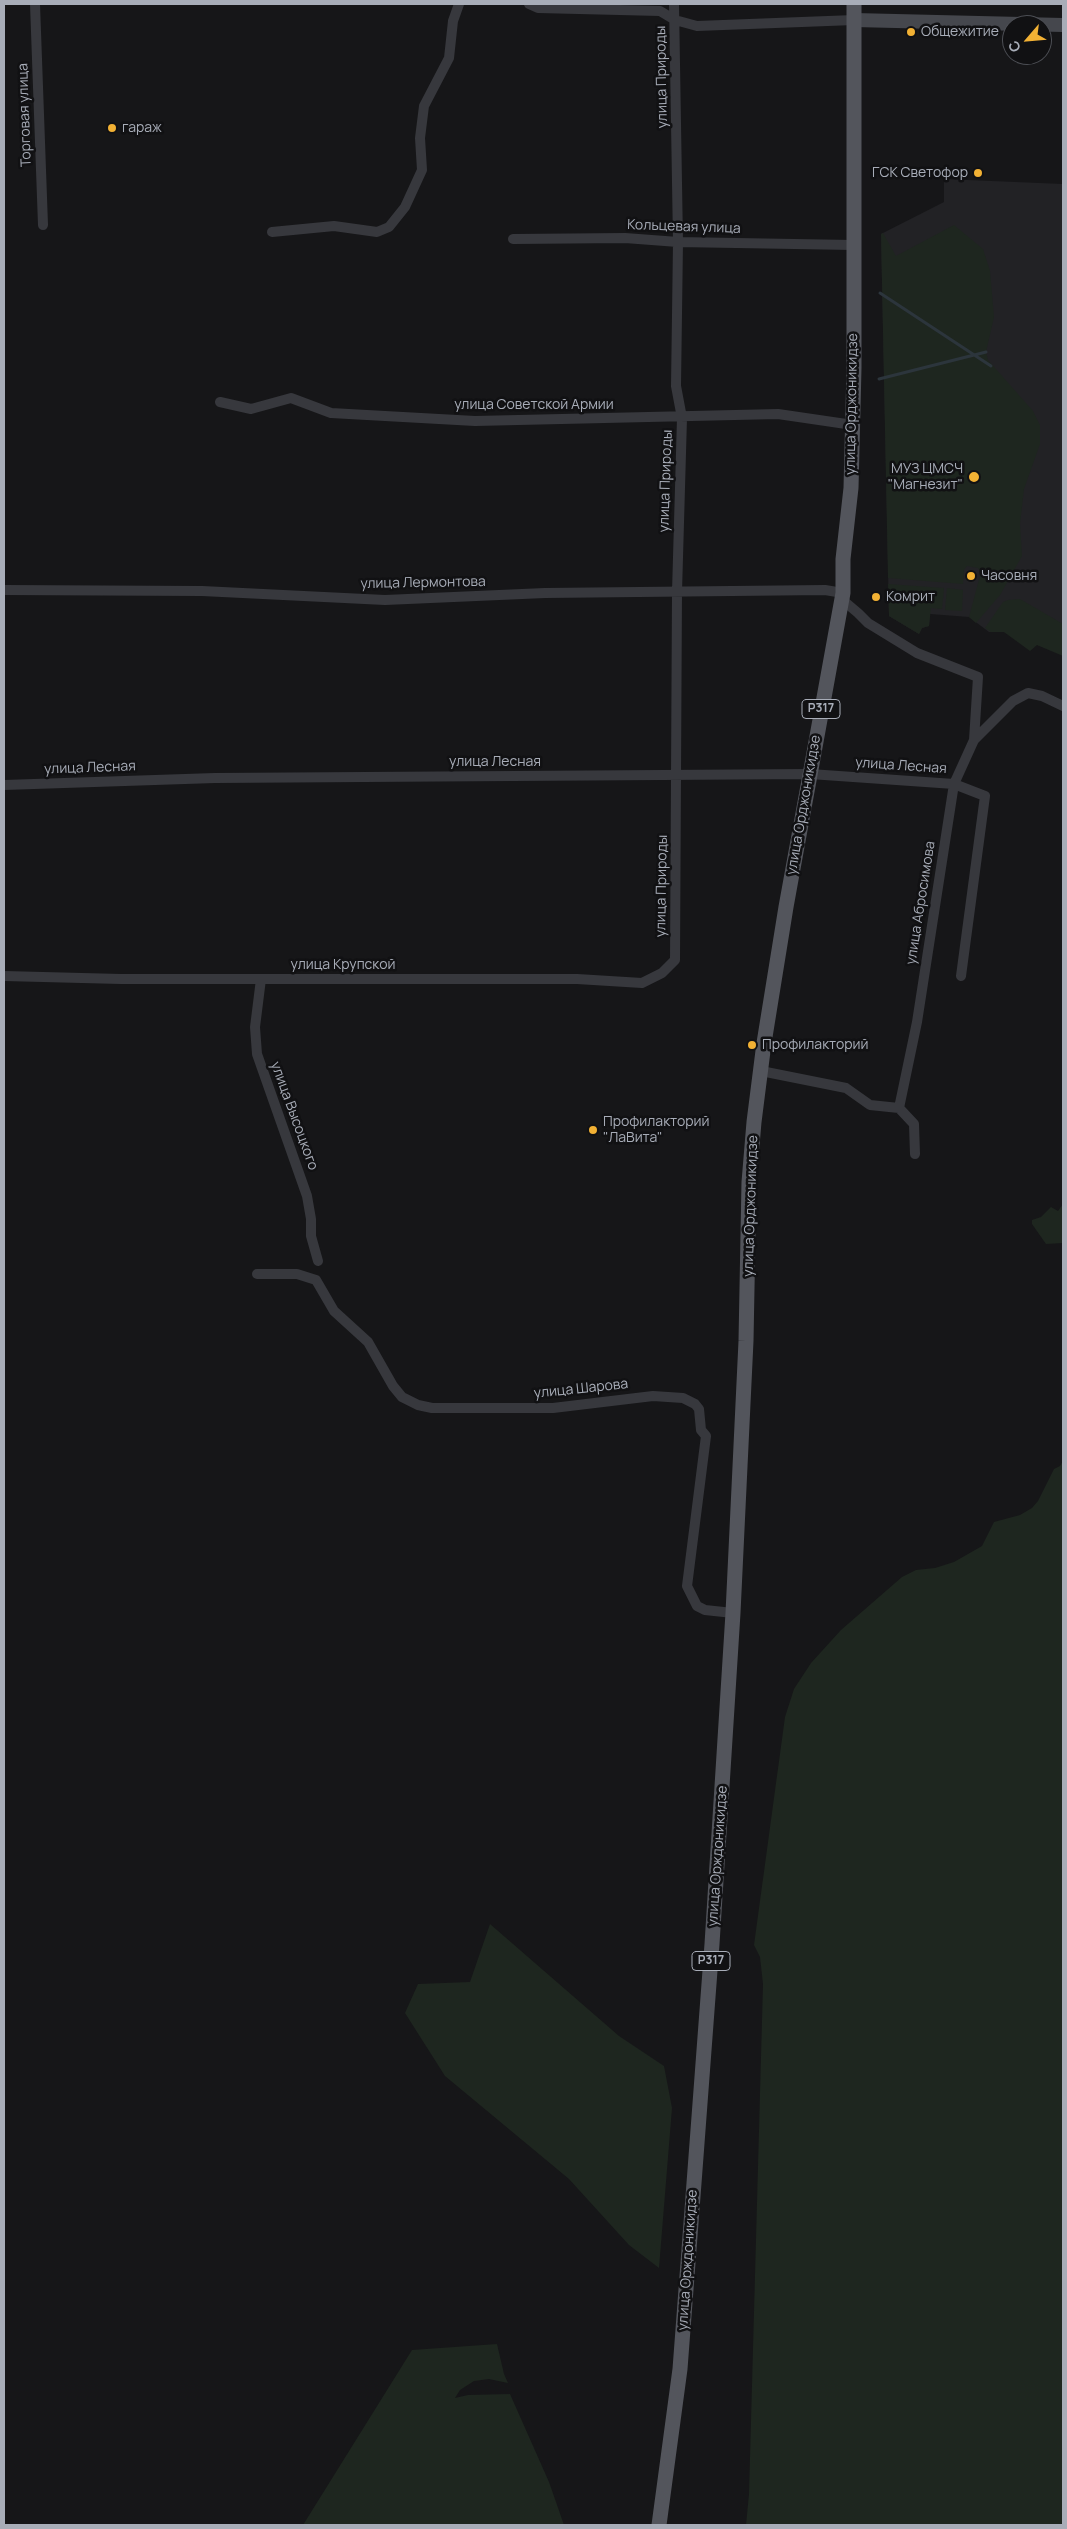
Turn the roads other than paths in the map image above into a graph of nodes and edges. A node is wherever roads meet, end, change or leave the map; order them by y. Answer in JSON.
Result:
{"nodes":[{"id":1,"x":35,"y":4,"type":"edge"},
{"id":2,"x":459,"y":4,"type":"edge"},
{"id":3,"x":529,"y":4,"type":"edge"},
{"id":4,"x":674,"y":4,"type":"edge"},
{"id":5,"x":854,"y":4,"type":"edge"},
{"id":6,"x":674,"y":20,"type":"junction"},
{"id":7,"x":854,"y":20,"type":"junction"},
{"id":8,"x":1063,"y":25,"type":"edge"},
{"id":9,"x":43,"y":224,"type":"dead end"},
{"id":10,"x":272,"y":232,"type":"dead end"},
{"id":11,"x":513,"y":239,"type":"dead end"},
{"id":12,"x":678,"y":242,"type":"junction"},
{"id":13,"x":853,"y":245,"type":"junction"},
{"id":14,"x":220,"y":402,"type":"dead end"},
{"id":15,"x":682,"y":418,"type":"junction"},
{"id":16,"x":853,"y":425,"type":"junction"},
{"id":17,"x":4,"y":590,"type":"edge"},
{"id":18,"x":677,"y":592,"type":"junction"},
{"id":19,"x":843,"y":593,"type":"junction"},
{"id":20,"x":1063,"y":706,"type":"edge"},
{"id":21,"x":974,"y":740,"type":"junction"},
{"id":22,"x":810,"y":774,"type":"junction"},
{"id":23,"x":677,"y":775,"type":"junction"},
{"id":24,"x":954,"y":784,"type":"junction"},
{"id":25,"x":4,"y":785,"type":"edge"},
{"id":26,"x":675,"y":960,"type":"joint"},
{"id":27,"x":4,"y":976,"type":"edge"},
{"id":28,"x":961,"y":976,"type":"dead end"},
{"id":29,"x":261,"y":979,"type":"junction"},
{"id":30,"x":760,"y":1071,"type":"junction"},
{"id":31,"x":900,"y":1108,"type":"junction"},
{"id":32,"x":915,"y":1154,"type":"dead end"},
{"id":33,"x":318,"y":1261,"type":"dead end"},
{"id":34,"x":257,"y":1274,"type":"dead end"},
{"id":35,"x":742,"y":1395,"type":"joint"},
{"id":36,"x":733,"y":1613,"type":"junction"},
{"id":37,"x":659,"y":2525,"type":"edge"}],
"edges":[{"from":1,"to":9,"type":"street","name":"Торговая улица"},
{"from":2,"to":10,"type":"street"},
{"from":3,"to":6,"type":"street"},
{"from":4,"to":6,"type":"street","name":"улица Природы"},
{"from":5,"to":7,"type":"main road","name":"улица Орджоникидзе"},
{"from":6,"to":7,"type":"street"},
{"from":6,"to":12,"type":"street","name":"улица Природы"},
{"from":7,"to":8,"type":"main road"},
{"from":7,"to":13,"type":"main road","name":"улица Орджоникидзе","number":"Р317"},
{"from":11,"to":12,"type":"street","name":"Кольцевая улица"},
{"from":12,"to":13,"type":"street","name":"Кольцевая улица"},
{"from":12,"to":15,"type":"street","name":"улица Природы"},
{"from":13,"to":16,"type":"main road","name":"улица Орджоникидзе","number":"Р317"},
{"from":14,"to":15,"type":"street","name":"улица Советской Армии"},
{"from":15,"to":16,"type":"street","name":"улица Советской Армии"},
{"from":15,"to":18,"type":"street","name":"улица Природы"},
{"from":16,"to":19,"type":"main road","name":"улица Орджоникидзе","number":"Р317"},
{"from":17,"to":18,"type":"street","name":"улица Лермонтова"},
{"from":18,"to":19,"type":"street","name":"улица Лермонтова"},
{"from":18,"to":23,"type":"street","name":"улица Природы"},
{"from":19,"to":21,"type":"street","name":"улица Абросимова"},
{"from":19,"to":22,"type":"main road","name":"улица Орджоникидзе","number":"Р317"},
{"from":20,"to":21,"type":"street"},
{"from":21,"to":24,"type":"street","name":"улица Абросимова"},
{"from":22,"to":23,"type":"street","name":"улица Лесная"},
{"from":22,"to":24,"type":"street","name":"улица Лесная"},
{"from":22,"to":30,"type":"main road","name":"улица Орджоникидзе","number":"Р317"},
{"from":23,"to":25,"type":"street","name":"улица Лесная"},
{"from":23,"to":26,"type":"street","name":"улица Природы"},
{"from":24,"to":28,"type":"street","name":"улица Лесная"},
{"from":24,"to":31,"type":"street","name":"улица Абросимова"},
{"from":26,"to":29,"type":"street","name":"улица Крупской"},
{"from":27,"to":29,"type":"street","name":"улица Крупской"},
{"from":29,"to":33,"type":"street","name":"улица Высоцкого"},
{"from":30,"to":31,"type":"street"},
{"from":30,"to":35,"type":"main road","name":"улица Орджоникидзе","number":"Р317"},
{"from":31,"to":32,"type":"street"},
{"from":34,"to":36,"type":"street","name":"улица Шарова"},
{"from":35,"to":36,"type":"main road","name":"улица Орждоникидзе","number":"Р317"},
{"from":36,"to":37,"type":"main road","name":"улица Орждоникидзе","number":"Р317"}]}
